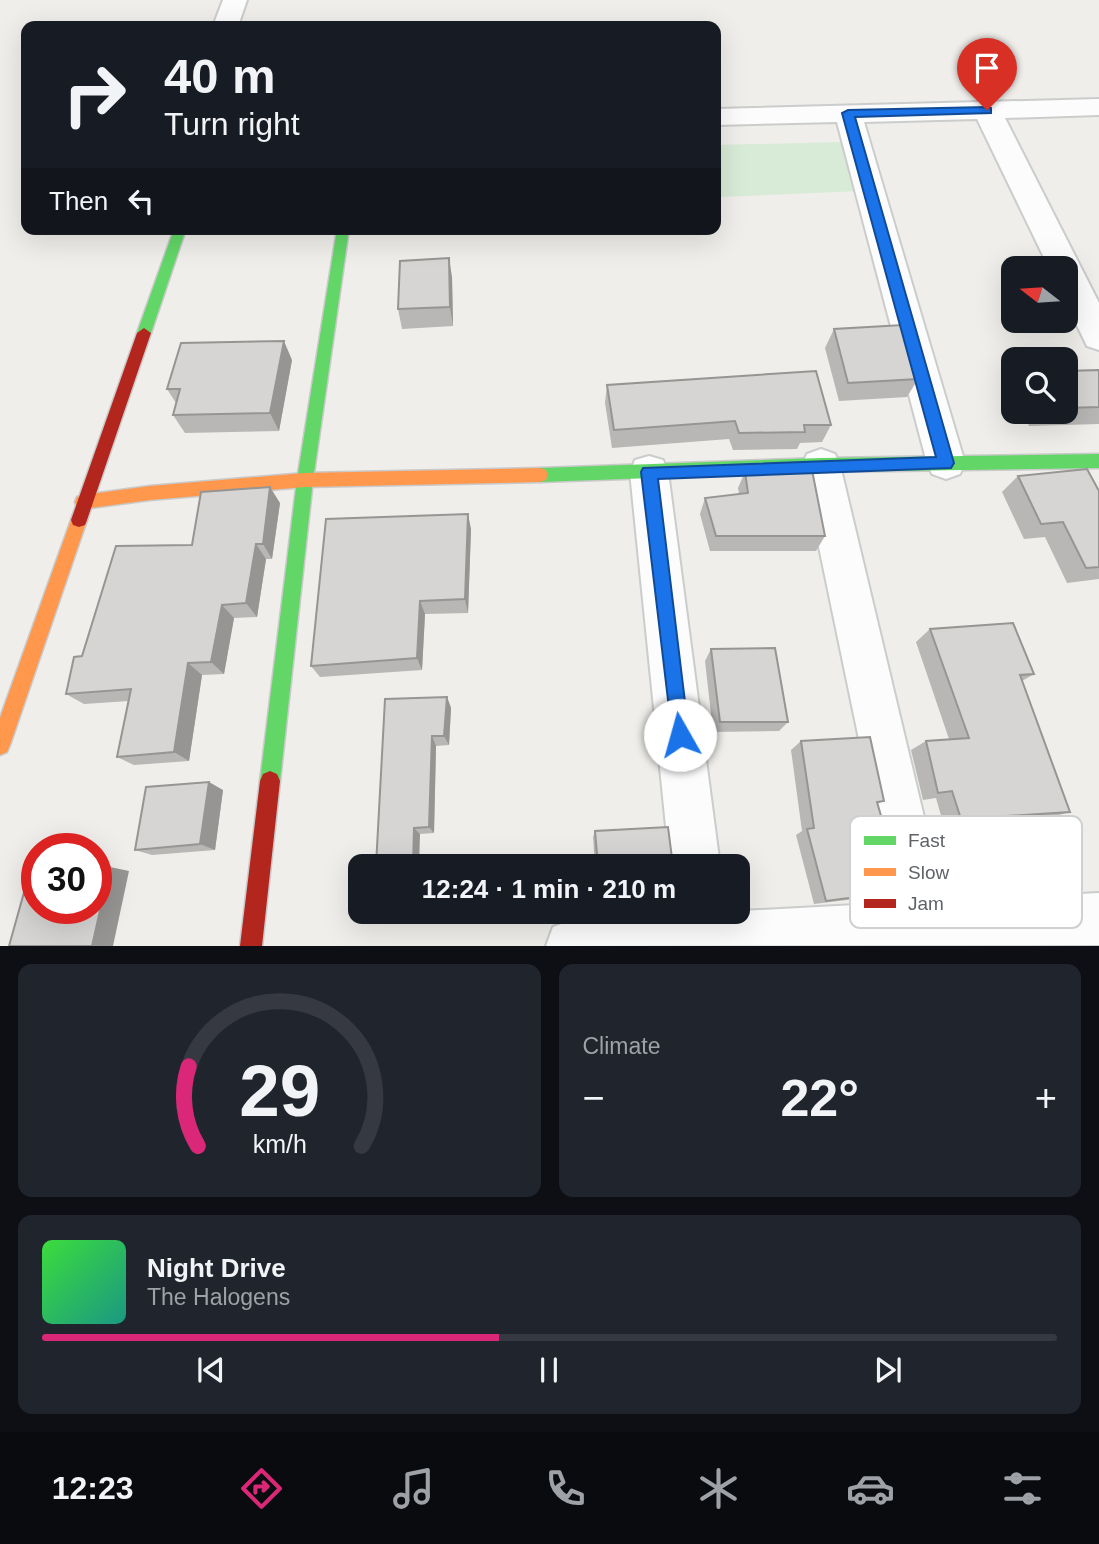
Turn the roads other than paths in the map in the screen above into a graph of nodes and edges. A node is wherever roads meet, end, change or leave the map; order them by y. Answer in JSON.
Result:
{"nodes":[{"id":1,"x":235,"y":0,"type":"edge"},
{"id":2,"x":228,"y":21,"type":"edge"},
{"id":3,"x":1099,"y":107,"type":"edge"},
{"id":4,"x":987,"y":110,"type":"junction"},
{"id":5,"x":848,"y":113,"type":"junction"},
{"id":6,"x":721,"y":117,"type":"edge"},
{"id":7,"x":178,"y":235,"type":"edge"},
{"id":8,"x":342,"y":235,"type":"edge"},
{"id":9,"x":1059,"y":256,"type":"edge"},
{"id":10,"x":1078,"y":295,"type":"edge"},
{"id":11,"x":1099,"y":338,"type":"edge"},
{"id":12,"x":1099,"y":461,"type":"edge"},
{"id":13,"x":946,"y":463,"type":"junction"},
{"id":14,"x":821,"y":465,"type":"junction"},
{"id":15,"x":649,"y":472,"type":"junction"},
{"id":16,"x":305,"y":480,"type":"junction"},
{"id":17,"x":83,"y":502,"type":"junction"},
{"id":18,"x":0,"y":745,"type":"edge"},
{"id":19,"x":899,"y":816,"type":"edge"},
{"id":20,"x":694,"y":854,"type":"edge"},
{"id":21,"x":701,"y":925,"type":"edge"},
{"id":22,"x":850,"y":926,"type":"edge"},
{"id":23,"x":251,"y":946,"type":"edge"},
{"id":24,"x":572,"y":946,"type":"edge"}],
"edges":[{"from":1,"to":2,"type":"street"},
{"from":3,"to":4,"type":"street"},
{"from":4,"to":5,"type":"street"},
{"from":4,"to":9,"type":"street"},
{"from":5,"to":6,"type":"street"},
{"from":5,"to":13,"type":"street"},
{"from":7,"to":17,"type":"street"},
{"from":8,"to":16,"type":"street"},
{"from":10,"to":11,"type":"street"},
{"from":12,"to":13,"type":"street"},
{"from":13,"to":14,"type":"street"},
{"from":14,"to":15,"type":"street"},
{"from":14,"to":19,"type":"street"},
{"from":15,"to":16,"type":"street"},
{"from":15,"to":20,"type":"street"},
{"from":16,"to":17,"type":"street"},
{"from":16,"to":23,"type":"street"},
{"from":17,"to":18,"type":"street"},
{"from":21,"to":22,"type":"street"},
{"from":21,"to":24,"type":"street"}]}
